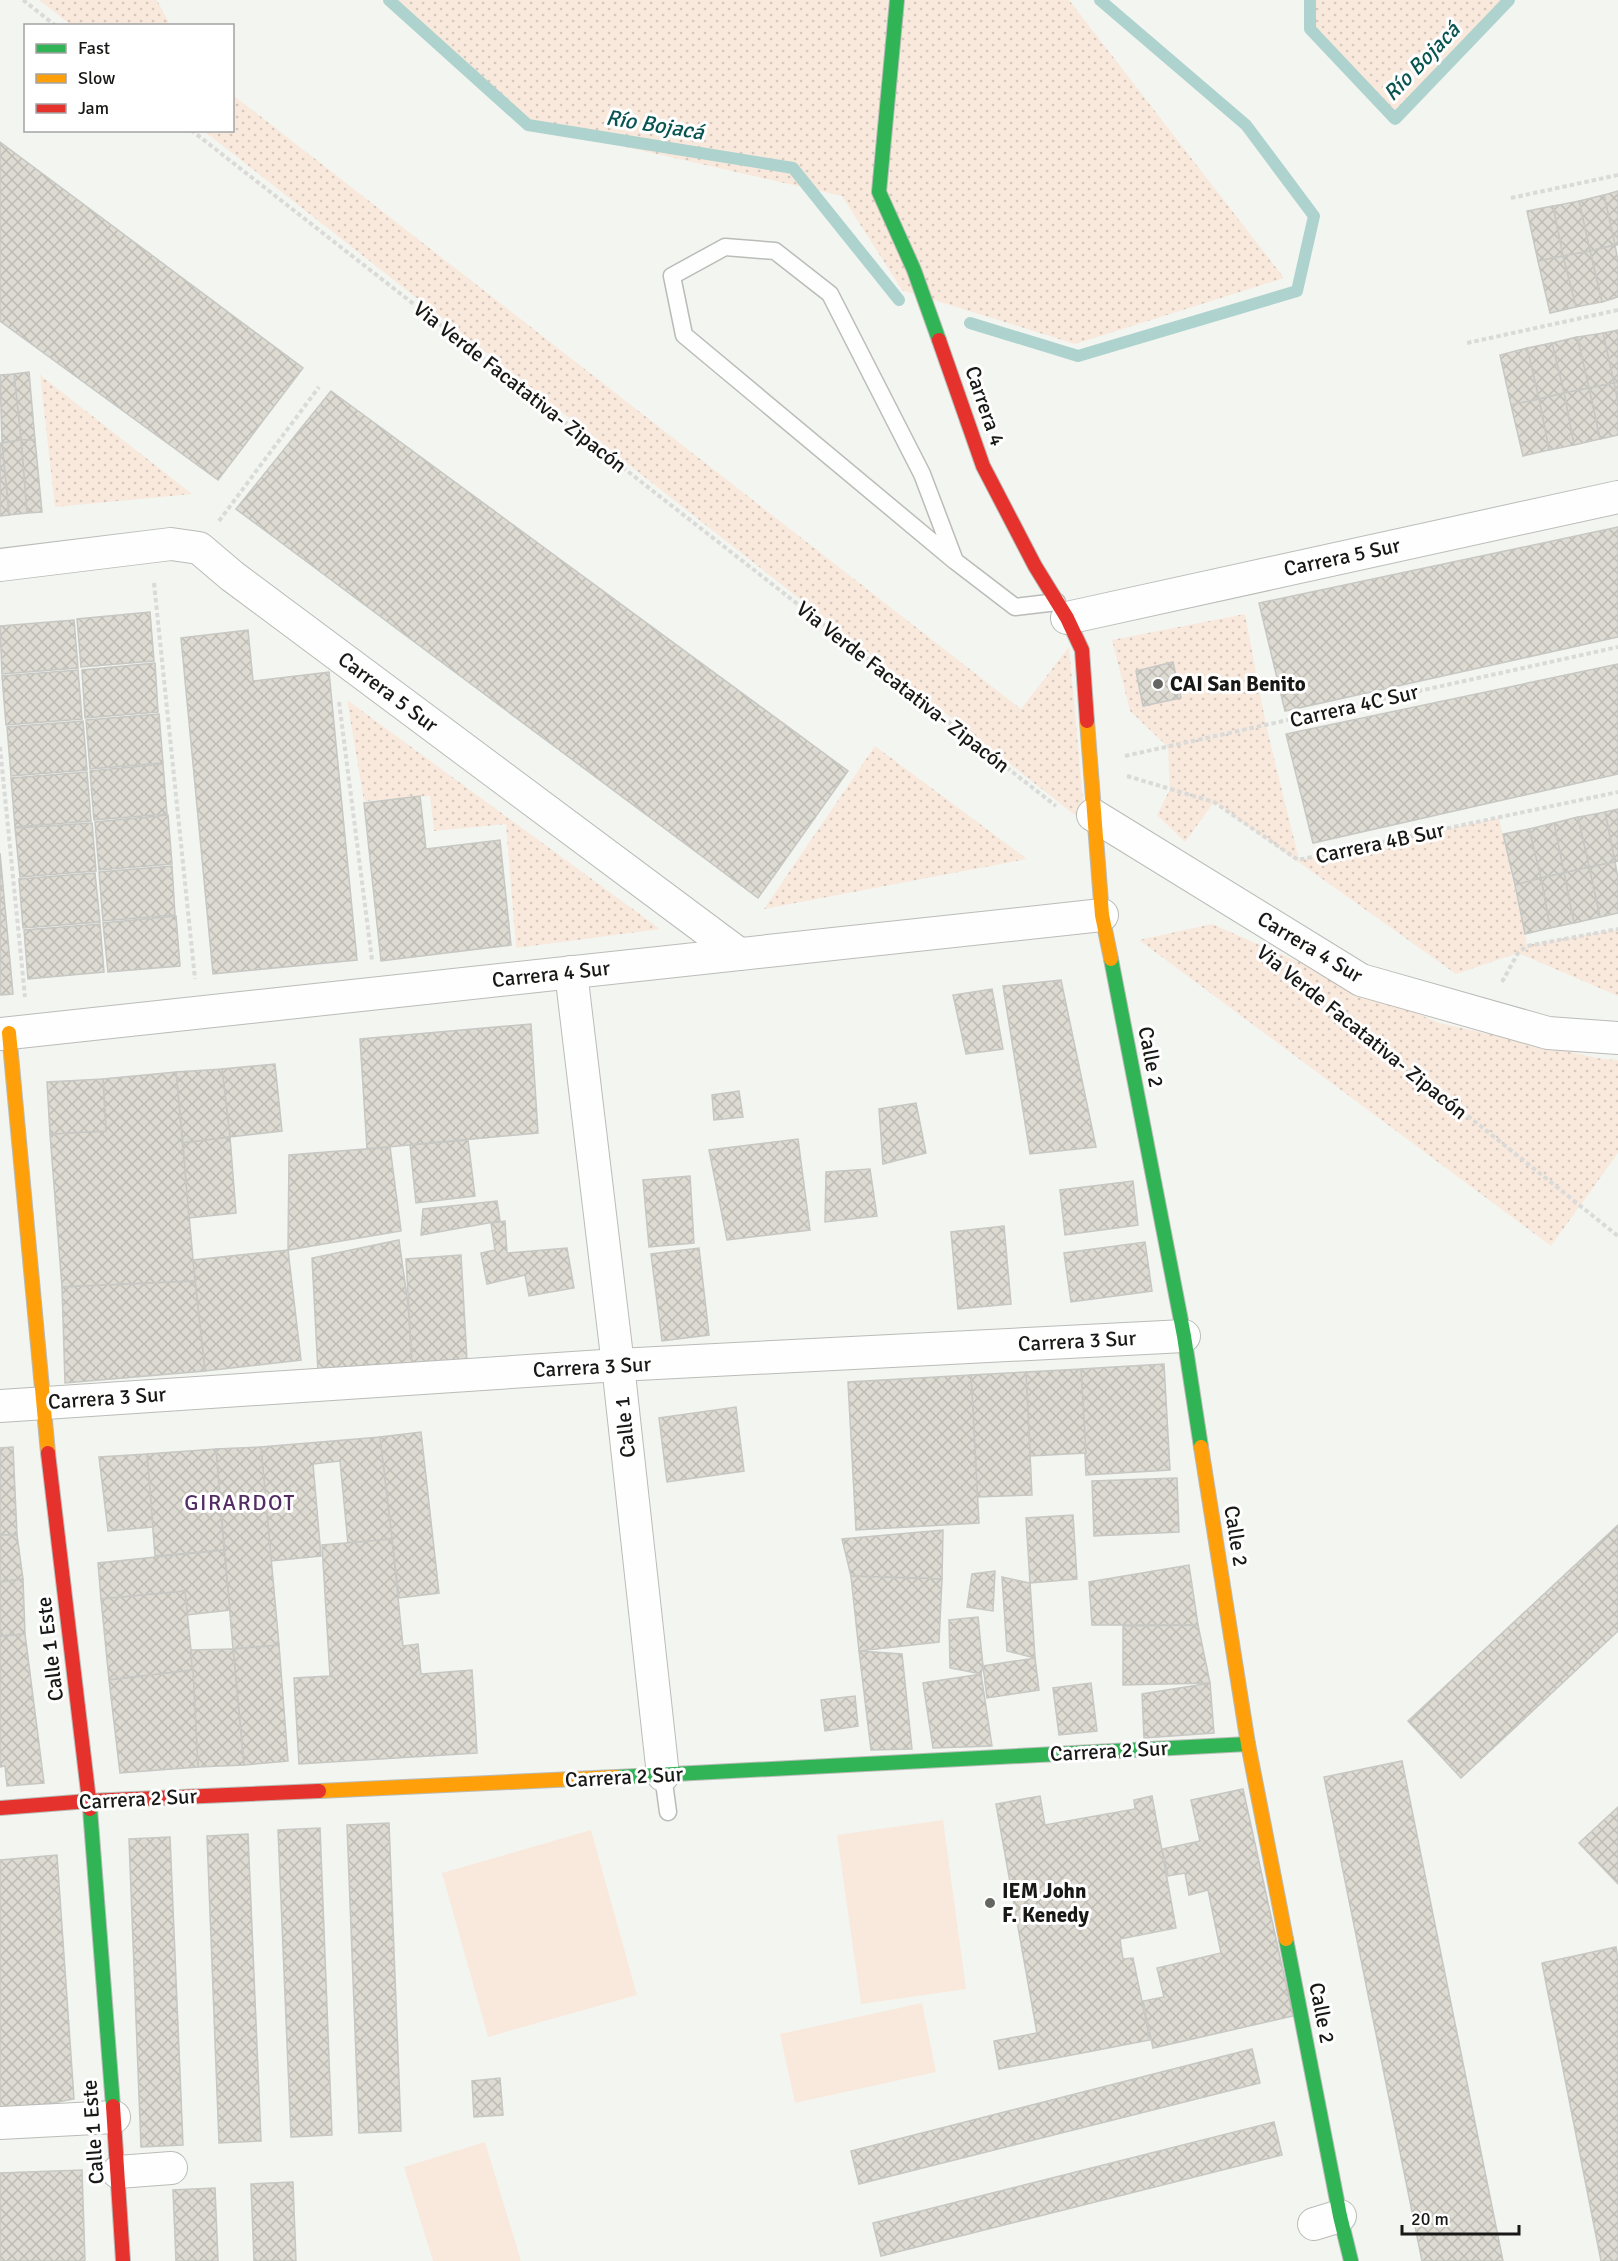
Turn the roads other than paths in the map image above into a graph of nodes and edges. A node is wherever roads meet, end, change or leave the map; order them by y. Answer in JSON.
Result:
{"nodes":[{"id":1,"x":897,"y":0,"type":"edge"},
{"id":2,"x":1618,"y":497,"type":"edge"},
{"id":3,"x":955,"y":561,"type":"junction"},
{"id":4,"x":0,"y":565,"type":"edge"},
{"id":5,"x":1062,"y":610,"type":"junction"},
{"id":6,"x":1094,"y":826,"type":"junction"},
{"id":7,"x":1102,"y":915,"type":"junction"},
{"id":8,"x":739,"y":954,"type":"junction"},
{"id":9,"x":571,"y":972,"type":"junction"},
{"id":10,"x":12,"y":1032,"type":"edge"},
{"id":11,"x":1618,"y":1038,"type":"edge"},
{"id":12,"x":1184,"y":1336,"type":"junction"},
{"id":13,"x":618,"y":1365,"type":"junction"},
{"id":14,"x":42,"y":1403,"type":"junction"},
{"id":15,"x":0,"y":1406,"type":"edge"},
{"id":16,"x":1248,"y":1744,"type":"junction"},
{"id":17,"x":663,"y":1775,"type":"junction"},
{"id":18,"x":89,"y":1801,"type":"junction"},
{"id":19,"x":0,"y":1808,"type":"edge"},
{"id":20,"x":668,"y":1812,"type":"dead end"},
{"id":21,"x":114,"y":2118,"type":"junction"},
{"id":22,"x":0,"y":2123,"type":"edge"},
{"id":23,"x":171,"y":2168,"type":"dead end"},
{"id":24,"x":118,"y":2172,"type":"junction"},
{"id":25,"x":123,"y":2261,"type":"edge"},
{"id":26,"x":1351,"y":2261,"type":"edge"}],
"edges":[{"from":1,"to":5,"type":"street","name":"Carrera 4"},
{"from":2,"to":5,"type":"street","name":"Carrera 5 Sur"},
{"from":3,"to":3,"type":"lane"},
{"from":3,"to":5,"type":"lane"},
{"from":4,"to":8,"type":"street","name":"Carrera 5 Sur"},
{"from":5,"to":6,"type":"street","name":"Carrera 4"},
{"from":6,"to":7,"type":"street","name":"Calle 2"},
{"from":6,"to":11,"type":"street","name":"Carrera 4 Sur"},
{"from":7,"to":8,"type":"street","name":"Carrera 4 Sur"},
{"from":7,"to":12,"type":"street","name":"Calle 2"},
{"from":8,"to":9,"type":"street","name":"Carrera 4 Sur"},
{"from":9,"to":10,"type":"street","name":"Carrera 4 Sur"},
{"from":9,"to":13,"type":"street","name":"Calle 1"},
{"from":10,"to":14,"type":"street","name":"Calle 1 Este"},
{"from":12,"to":13,"type":"street","name":"Carrera 3 Sur"},
{"from":12,"to":16,"type":"street","name":"Calle 2"},
{"from":13,"to":14,"type":"street","name":"Carrera 3 Sur"},
{"from":13,"to":17,"type":"street","name":"Calle 1"},
{"from":14,"to":15,"type":"street","name":"Carrera 3 Sur"},
{"from":14,"to":18,"type":"street","name":"Calle 1 Este"},
{"from":16,"to":17,"type":"street","name":"Carrera 2 Sur"},
{"from":16,"to":26,"type":"street","name":"Calle 2"},
{"from":17,"to":18,"type":"street","name":"Carrera 2 Sur"},
{"from":17,"to":20,"type":"lane"},
{"from":18,"to":19,"type":"street","name":"Carrera 2 Sur"},
{"from":18,"to":21,"type":"street","name":"Calle 1 Este"},
{"from":21,"to":22,"type":"street"},
{"from":21,"to":24,"type":"street","name":"Calle 1 Este"},
{"from":23,"to":24,"type":"street"},
{"from":24,"to":25,"type":"street","name":"Calle 1 Este"}]}
